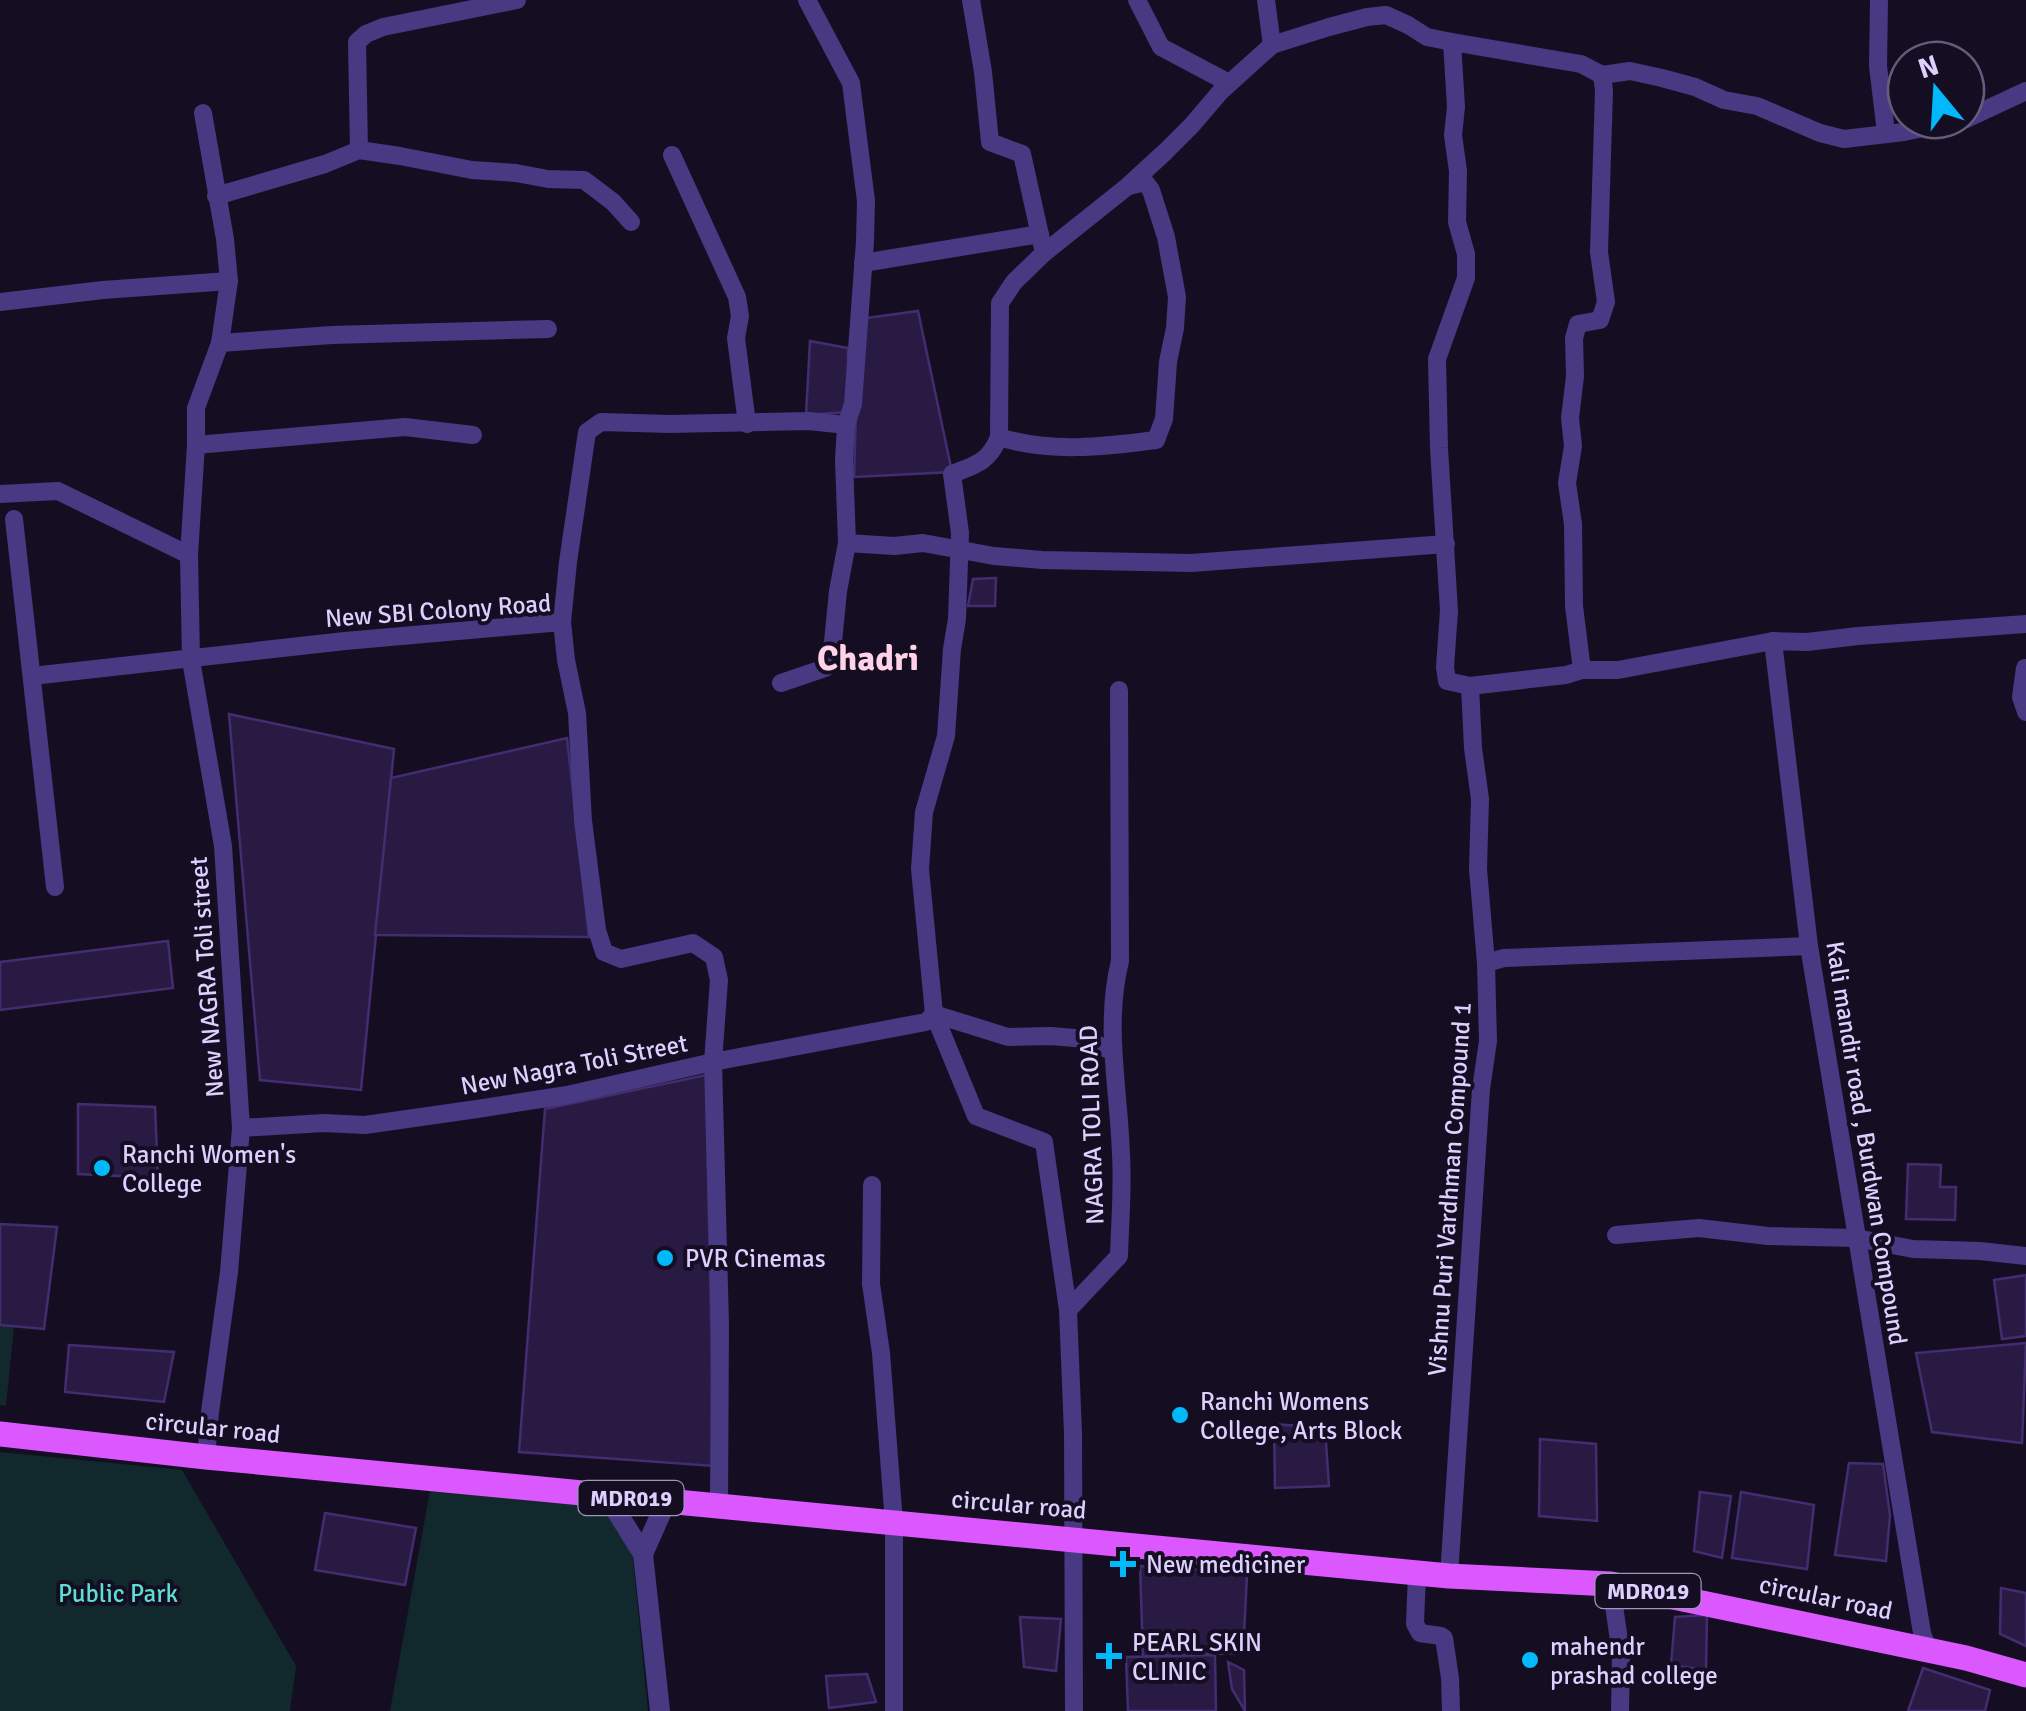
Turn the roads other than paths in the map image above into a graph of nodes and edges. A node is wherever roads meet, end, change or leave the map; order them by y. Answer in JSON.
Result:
{"nodes":[{"id":1,"x":518,"y":0,"type":"edge"},
{"id":2,"x":807,"y":0,"type":"edge"},
{"id":3,"x":971,"y":0,"type":"edge"},
{"id":4,"x":1137,"y":0,"type":"edge"},
{"id":5,"x":1266,"y":0,"type":"edge"},
{"id":6,"x":1878,"y":0,"type":"edge"},
{"id":7,"x":1452,"y":42,"type":"junction"},
{"id":8,"x":1272,"y":45,"type":"junction"},
{"id":9,"x":1602,"y":75,"type":"junction"},
{"id":10,"x":1229,"y":84,"type":"junction"},
{"id":11,"x":2026,"y":91,"type":"edge"},
{"id":12,"x":1986,"y":110,"type":"edge"},
{"id":13,"x":203,"y":113,"type":"dead end"},
{"id":14,"x":1886,"y":133,"type":"joint"},
{"id":15,"x":359,"y":150,"type":"junction"},
{"id":16,"x":672,"y":155,"type":"dead end"},
{"id":17,"x":1128,"y":186,"type":"junction"},
{"id":18,"x":216,"y":196,"type":"junction"},
{"id":19,"x":632,"y":222,"type":"dead end"},
{"id":20,"x":1042,"y":244,"type":"junction"},
{"id":21,"x":863,"y":263,"type":"junction"},
{"id":22,"x":228,"y":281,"type":"junction"},
{"id":23,"x":0,"y":302,"type":"edge"},
{"id":24,"x":548,"y":329,"type":"dead end"},
{"id":25,"x":220,"y":344,"type":"junction"},
{"id":26,"x":747,"y":424,"type":"junction"},
{"id":27,"x":846,"y":426,"type":"junction"},
{"id":28,"x":472,"y":435,"type":"dead end"},
{"id":29,"x":998,"y":437,"type":"junction"},
{"id":30,"x":196,"y":445,"type":"junction"},
{"id":31,"x":0,"y":494,"type":"edge"},
{"id":32,"x":14,"y":519,"type":"dead end"},
{"id":33,"x":847,"y":543,"type":"junction"},
{"id":34,"x":1446,"y":544,"type":"junction"},
{"id":35,"x":960,"y":548,"type":"junction"},
{"id":36,"x":189,"y":555,"type":"junction"},
{"id":37,"x":562,"y":622,"type":"junction"},
{"id":38,"x":2026,"y":624,"type":"edge"},
{"id":39,"x":1773,"y":642,"type":"junction"},
{"id":40,"x":191,"y":660,"type":"junction"},
{"id":41,"x":2024,"y":668,"type":"edge"},
{"id":42,"x":1582,"y":670,"type":"junction"},
{"id":43,"x":32,"y":676,"type":"junction"},
{"id":44,"x":781,"y":683,"type":"dead end"},
{"id":45,"x":1470,"y":686,"type":"junction"},
{"id":46,"x":1118,"y":690,"type":"dead end"},
{"id":47,"x":2026,"y":712,"type":"edge"},
{"id":48,"x":55,"y":887,"type":"dead end"},
{"id":49,"x":1809,"y":946,"type":"junction"},
{"id":50,"x":1486,"y":963,"type":"junction"},
{"id":51,"x":930,"y":1018,"type":"junction"},
{"id":52,"x":1113,"y":1052,"type":"junction"},
{"id":53,"x":714,"y":1062,"type":"junction"},
{"id":54,"x":241,"y":1128,"type":"junction"},
{"id":55,"x":872,"y":1185,"type":"dead end"},
{"id":56,"x":1616,"y":1235,"type":"dead end"},
{"id":57,"x":1856,"y":1238,"type":"junction"},
{"id":58,"x":2026,"y":1256,"type":"edge"},
{"id":59,"x":1068,"y":1310,"type":"junction"},
{"id":60,"x":0,"y":1434,"type":"edge"},
{"id":61,"x":206,"y":1457,"type":"junction"},
{"id":62,"x":607,"y":1496,"type":"junction"},
{"id":63,"x":667,"y":1500,"type":"junction"},
{"id":64,"x":719,"y":1505,"type":"junction"},
{"id":65,"x":894,"y":1523,"type":"junction"},
{"id":66,"x":1073,"y":1540,"type":"junction"},
{"id":67,"x":643,"y":1554,"type":"junction"},
{"id":68,"x":1417,"y":1572,"type":"junction"},
{"id":69,"x":1449,"y":1576,"type":"junction"},
{"id":70,"x":1611,"y":1584,"type":"junction"},
{"id":71,"x":1928,"y":1650,"type":"junction"},
{"id":72,"x":2026,"y":1675,"type":"edge"},
{"id":73,"x":660,"y":1711,"type":"edge"},
{"id":74,"x":894,"y":1711,"type":"edge"},
{"id":75,"x":1074,"y":1711,"type":"edge"},
{"id":76,"x":1451,"y":1711,"type":"edge"},
{"id":77,"x":1620,"y":1711,"type":"edge"}],
"edges":[{"from":1,"to":15,"type":"street"},
{"from":2,"to":21,"type":"street"},
{"from":3,"to":20,"type":"street"},
{"from":4,"to":10,"type":"street"},
{"from":5,"to":8,"type":"street"},
{"from":6,"to":14,"type":"street"},
{"from":7,"to":8,"type":"street"},
{"from":7,"to":9,"type":"street"},
{"from":7,"to":34,"type":"street"},
{"from":8,"to":10,"type":"street"},
{"from":9,"to":14,"type":"street"},
{"from":9,"to":42,"type":"street"},
{"from":10,"to":17,"type":"street"},
{"from":11,"to":12,"type":"street"},
{"from":13,"to":18,"type":"street","name":"New NAGRA Toli street"},
{"from":15,"to":18,"type":"street"},
{"from":15,"to":19,"type":"street"},
{"from":16,"to":26,"type":"street"},
{"from":17,"to":20,"type":"street"},
{"from":17,"to":29,"type":"street"},
{"from":18,"to":22,"type":"street","name":"New NAGRA Toli street"},
{"from":20,"to":21,"type":"street"},
{"from":20,"to":29,"type":"street"},
{"from":21,"to":27,"type":"street"},
{"from":22,"to":23,"type":"street"},
{"from":22,"to":25,"type":"street","name":"New NAGRA Toli street"},
{"from":24,"to":25,"type":"street"},
{"from":25,"to":30,"type":"street","name":"New NAGRA Toli street"},
{"from":26,"to":27,"type":"street"},
{"from":26,"to":37,"type":"street"},
{"from":27,"to":33,"type":"street"},
{"from":28,"to":30,"type":"street"},
{"from":29,"to":35,"type":"street"},
{"from":30,"to":36,"type":"street","name":"New NAGRA Toli street"},
{"from":31,"to":36,"type":"street"},
{"from":32,"to":43,"type":"street"},
{"from":33,"to":35,"type":"street"},
{"from":33,"to":44,"type":"street"},
{"from":34,"to":35,"type":"street"},
{"from":34,"to":45,"type":"street"},
{"from":35,"to":51,"type":"street"},
{"from":36,"to":40,"type":"street","name":"New NAGRA Toli street"},
{"from":37,"to":40,"type":"street","name":"New SBI Colony Road"},
{"from":37,"to":53,"type":"street","name":"New SBI Colony Road"},
{"from":38,"to":39,"type":"street"},
{"from":39,"to":42,"type":"street"},
{"from":39,"to":49,"type":"street","name":"Kali mandir road , Burdwan Compound"},
{"from":40,"to":43,"type":"street","name":"New SBI Colony Road"},
{"from":40,"to":54,"type":"street","name":"New NAGRA Toli street"},
{"from":41,"to":47,"type":"street"},
{"from":42,"to":45,"type":"street"},
{"from":43,"to":48,"type":"street"},
{"from":45,"to":50,"type":"street","name":"Vishnu Puri Vardhman Compound 1"},
{"from":46,"to":52,"type":"street","name":"NAGRA TOLI ROAD"},
{"from":49,"to":50,"type":"street"},
{"from":49,"to":57,"type":"street","name":"Kali mandir road , Burdwan Compound"},
{"from":50,"to":69,"type":"street","name":"Vishnu Puri Vardhman Compound 1"},
{"from":51,"to":52,"type":"street"},
{"from":51,"to":53,"type":"street"},
{"from":51,"to":59,"type":"street"},
{"from":52,"to":59,"type":"street","name":"NAGRA TOLI ROAD"},
{"from":53,"to":54,"type":"street","name":"New Nagra Toli Street"},
{"from":53,"to":64,"type":"street","name":"New Nagra Toli Street"},
{"from":54,"to":61,"type":"street","name":"New NAGRA Toli street"},
{"from":55,"to":65,"type":"street"},
{"from":56,"to":57,"type":"street"},
{"from":57,"to":58,"type":"street"},
{"from":57,"to":71,"type":"street","name":"Kali mandir road , Burdwan Compound"},
{"from":59,"to":66,"type":"street"},
{"from":60,"to":61,"type":"main road","name":"circular road","number":"MDR019"},
{"from":61,"to":62,"type":"main road","name":"circular road","number":"MDR019"},
{"from":62,"to":63,"type":"main road","name":"circular road","number":"MDR019"},
{"from":62,"to":67,"type":"street"},
{"from":63,"to":64,"type":"main road","name":"circular road","number":"MDR019"},
{"from":63,"to":67,"type":"street"},
{"from":64,"to":65,"type":"main road","name":"circular road","number":"MDR019"},
{"from":65,"to":66,"type":"main road","name":"circular road","number":"MDR019"},
{"from":65,"to":74,"type":"street"},
{"from":66,"to":68,"type":"main road","name":"circular road","number":"MDR019"},
{"from":66,"to":75,"type":"street"},
{"from":67,"to":73,"type":"street"},
{"from":68,"to":69,"type":"main road","name":"circular road","number":"MDR019"},
{"from":68,"to":76,"type":"street"},
{"from":69,"to":70,"type":"main road","name":"circular road","number":"MDR019"},
{"from":70,"to":71,"type":"main road","name":"circular road","number":"MDR019"},
{"from":70,"to":77,"type":"street"},
{"from":71,"to":72,"type":"main road","name":"circular road","number":"MDR019"}]}
